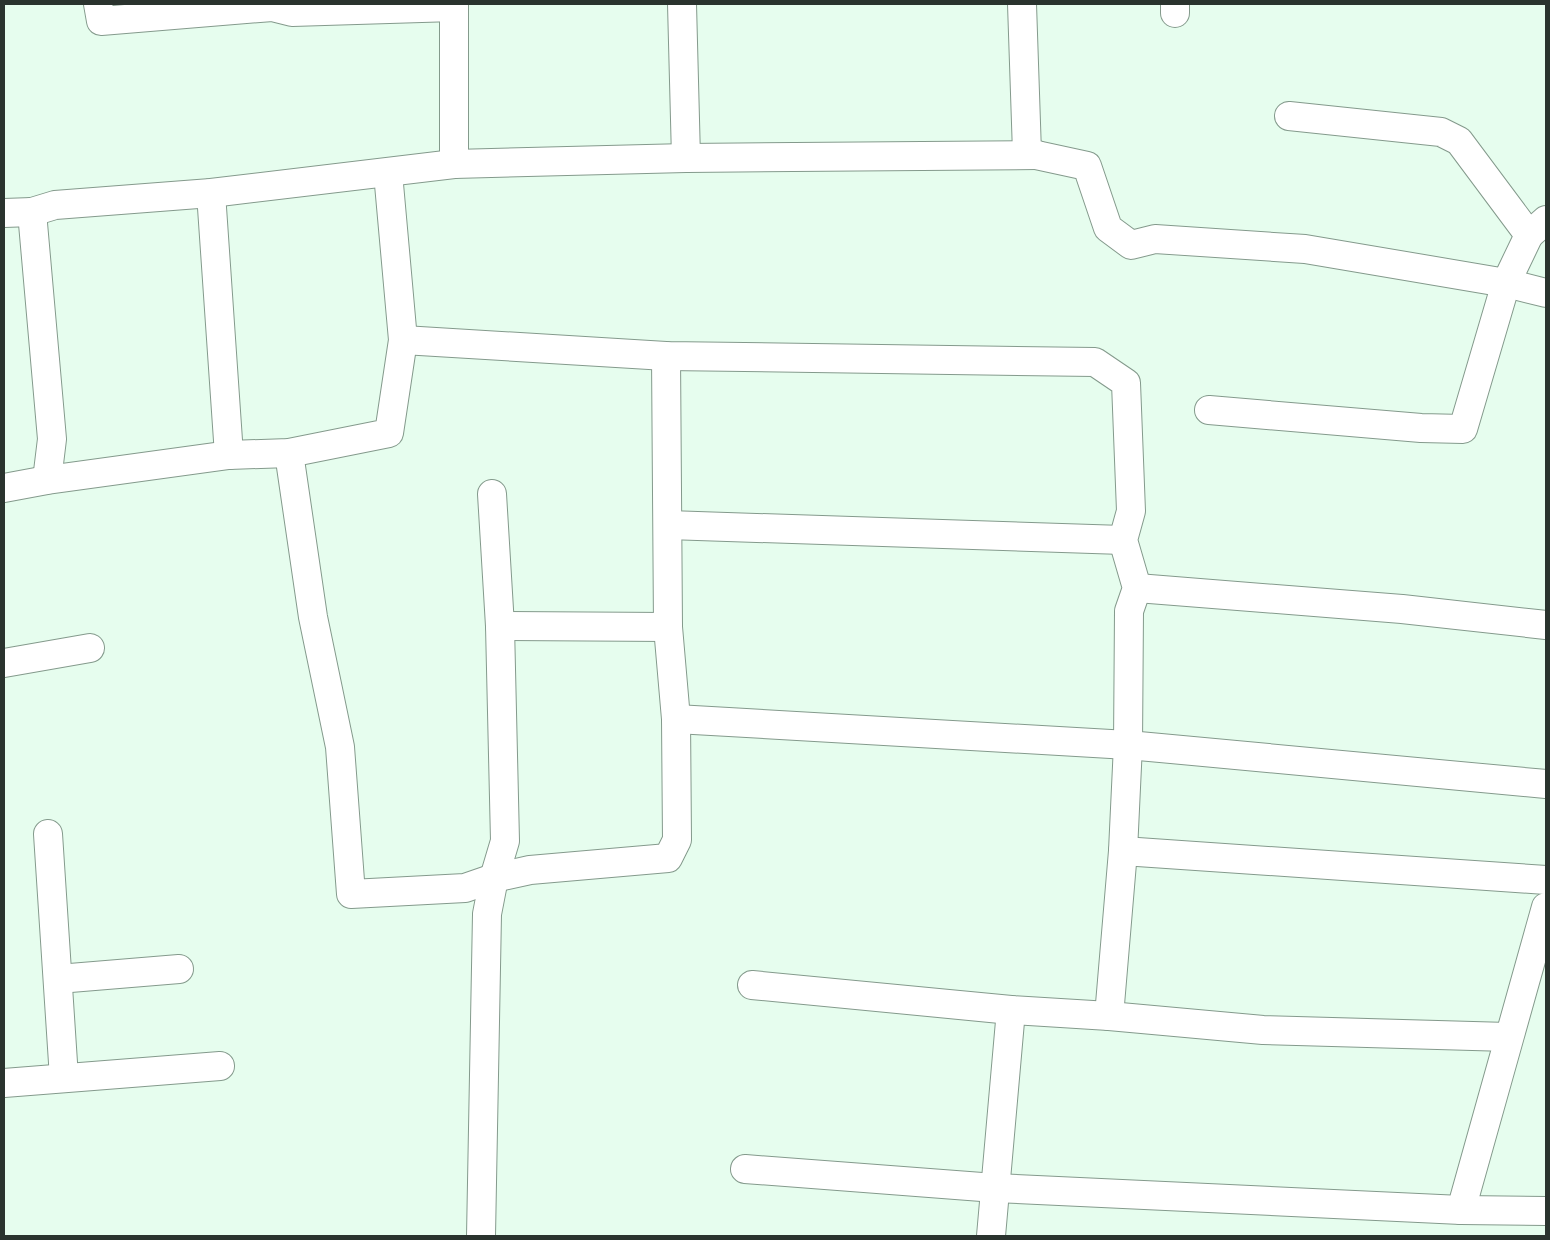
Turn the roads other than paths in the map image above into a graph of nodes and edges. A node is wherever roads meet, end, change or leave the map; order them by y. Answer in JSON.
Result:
{"nodes":[{"id":1,"x":98,"y":4,"type":"edge"},
{"id":2,"x":682,"y":4,"type":"edge"},
{"id":3,"x":1022,"y":4,"type":"edge"},
{"id":4,"x":454,"y":5,"type":"edge"},
{"id":5,"x":1289,"y":116,"type":"dead end"},
{"id":6,"x":1037,"y":155,"type":"junction"},
{"id":7,"x":686,"y":158,"type":"junction"},
{"id":8,"x":454,"y":164,"type":"junction"},
{"id":9,"x":388,"y":173,"type":"junction"},
{"id":10,"x":211,"y":193,"type":"junction"},
{"id":11,"x":32,"y":212,"type":"junction"},
{"id":12,"x":4,"y":213,"type":"edge"},
{"id":13,"x":1537,"y":227,"type":"edge"},
{"id":14,"x":1506,"y":283,"type":"junction"},
{"id":15,"x":1546,"y":293,"type":"edge"},
{"id":16,"x":403,"y":340,"type":"junction"},
{"id":17,"x":666,"y":356,"type":"junction"},
{"id":18,"x":1209,"y":410,"type":"dead end"},
{"id":19,"x":289,"y":453,"type":"junction"},
{"id":20,"x":228,"y":455,"type":"junction"},
{"id":21,"x":47,"y":480,"type":"junction"},
{"id":22,"x":4,"y":488,"type":"edge"},
{"id":23,"x":492,"y":494,"type":"dead end"},
{"id":24,"x":668,"y":525,"type":"junction"},
{"id":25,"x":1123,"y":540,"type":"junction"},
{"id":26,"x":1138,"y":588,"type":"junction"},
{"id":27,"x":1546,"y":625,"type":"edge"},
{"id":28,"x":500,"y":626,"type":"junction"},
{"id":29,"x":668,"y":627,"type":"junction"},
{"id":30,"x":90,"y":648,"type":"dead end"},
{"id":31,"x":4,"y":663,"type":"edge"},
{"id":32,"x":676,"y":719,"type":"junction"},
{"id":33,"x":1128,"y":745,"type":"junction"},
{"id":34,"x":1546,"y":784,"type":"edge"},
{"id":35,"x":48,"y":834,"type":"dead end"},
{"id":36,"x":1123,"y":851,"type":"junction"},
{"id":37,"x":494,"y":878,"type":"junction"},
{"id":38,"x":1546,"y":880,"type":"edge"},
{"id":39,"x":1546,"y":907,"type":"edge"},
{"id":40,"x":179,"y":969,"type":"dead end"},
{"id":41,"x":58,"y":979,"type":"junction"},
{"id":42,"x":752,"y":985,"type":"dead end"},
{"id":43,"x":1011,"y":1010,"type":"junction"},
{"id":44,"x":1109,"y":1016,"type":"junction"},
{"id":45,"x":1508,"y":1037,"type":"junction"},
{"id":46,"x":220,"y":1066,"type":"dead end"},
{"id":47,"x":64,"y":1078,"type":"junction"},
{"id":48,"x":4,"y":1083,"type":"edge"},
{"id":49,"x":745,"y":1169,"type":"dead end"},
{"id":50,"x":995,"y":1188,"type":"junction"},
{"id":51,"x":1461,"y":1210,"type":"junction"},
{"id":52,"x":1546,"y":1211,"type":"edge"},
{"id":53,"x":482,"y":1236,"type":"edge"},
{"id":54,"x":991,"y":1236,"type":"edge"}],
"edges":[{"from":1,"to":4,"type":"street"},
{"from":2,"to":7,"type":"street"},
{"from":3,"to":6,"type":"street"},
{"from":4,"to":8,"type":"street"},
{"from":5,"to":13,"type":"street"},
{"from":6,"to":7,"type":"street"},
{"from":6,"to":14,"type":"street"},
{"from":7,"to":8,"type":"street"},
{"from":8,"to":9,"type":"street"},
{"from":9,"to":10,"type":"street"},
{"from":9,"to":16,"type":"street"},
{"from":10,"to":11,"type":"street"},
{"from":10,"to":20,"type":"street"},
{"from":11,"to":12,"type":"street"},
{"from":11,"to":21,"type":"street"},
{"from":13,"to":14,"type":"street"},
{"from":14,"to":15,"type":"street"},
{"from":14,"to":18,"type":"street"},
{"from":16,"to":17,"type":"street"},
{"from":16,"to":19,"type":"street"},
{"from":17,"to":24,"type":"street"},
{"from":17,"to":25,"type":"street"},
{"from":19,"to":20,"type":"street"},
{"from":19,"to":37,"type":"street"},
{"from":20,"to":21,"type":"street"},
{"from":21,"to":22,"type":"street"},
{"from":23,"to":28,"type":"street"},
{"from":24,"to":25,"type":"street"},
{"from":24,"to":29,"type":"street"},
{"from":25,"to":26,"type":"street"},
{"from":26,"to":27,"type":"street"},
{"from":26,"to":33,"type":"street"},
{"from":28,"to":29,"type":"street"},
{"from":28,"to":37,"type":"street"},
{"from":29,"to":32,"type":"street"},
{"from":30,"to":31,"type":"street"},
{"from":32,"to":33,"type":"street"},
{"from":32,"to":37,"type":"street"},
{"from":33,"to":34,"type":"street"},
{"from":33,"to":36,"type":"street"},
{"from":35,"to":41,"type":"street"},
{"from":36,"to":38,"type":"street"},
{"from":36,"to":44,"type":"street"},
{"from":37,"to":53,"type":"street"},
{"from":39,"to":45,"type":"street"},
{"from":40,"to":41,"type":"street"},
{"from":41,"to":47,"type":"street"},
{"from":42,"to":43,"type":"street"},
{"from":43,"to":44,"type":"street"},
{"from":43,"to":50,"type":"street"},
{"from":44,"to":45,"type":"street"},
{"from":45,"to":51,"type":"street"},
{"from":46,"to":47,"type":"street"},
{"from":47,"to":48,"type":"street"},
{"from":49,"to":50,"type":"street"},
{"from":50,"to":51,"type":"street"},
{"from":50,"to":54,"type":"street"},
{"from":51,"to":52,"type":"street"}]}
